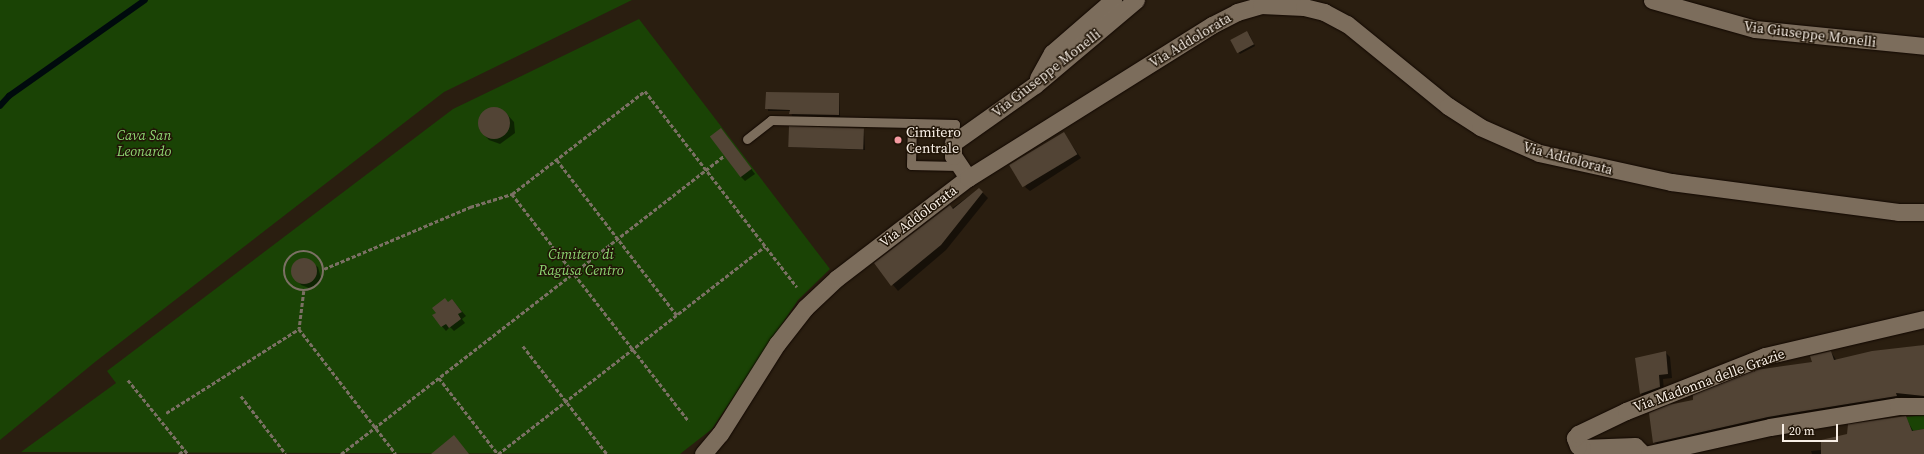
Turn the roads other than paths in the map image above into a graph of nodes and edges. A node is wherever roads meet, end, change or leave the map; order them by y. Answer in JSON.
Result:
{"nodes":[{"id":1,"x":1113,"y":0,"type":"edge"},
{"id":2,"x":1136,"y":0,"type":"edge"},
{"id":3,"x":1652,"y":0,"type":"edge"},
{"id":4,"x":1924,"y":46,"type":"edge"},
{"id":5,"x":1035,"y":85,"type":"junction"},
{"id":6,"x":912,"y":123,"type":"junction"},
{"id":7,"x":747,"y":139,"type":"dead end"},
{"id":8,"x":953,"y":143,"type":"junction"},
{"id":9,"x":963,"y":172,"type":"junction"},
{"id":10,"x":1924,"y":212,"type":"edge"},
{"id":11,"x":1924,"y":319,"type":"edge"},
{"id":12,"x":1924,"y":406,"type":"edge"},
{"id":13,"x":703,"y":454,"type":"edge"},
{"id":14,"x":1643,"y":454,"type":"edge"},
{"id":15,"x":1649,"y":454,"type":"edge"}],
"edges":[{"from":1,"to":5,"type":"street"},
{"from":2,"to":5,"type":"street","name":"Via Giuseppe Monelli"},
{"from":3,"to":4,"type":"street","name":"Via Giuseppe Monelli"},
{"from":5,"to":8,"type":"street","name":"Via Giuseppe Monelli"},
{"from":6,"to":7,"type":"lane"},
{"from":6,"to":8,"type":"lane"},
{"from":6,"to":9,"type":"lane"},
{"from":8,"to":9,"type":"street"},
{"from":9,"to":10,"type":"street","name":"Via Addolorata"},
{"from":9,"to":13,"type":"street","name":"Via Addolorata"},
{"from":11,"to":14,"type":"street","name":"Via Madonna delle Grazie"},
{"from":12,"to":15,"type":"street"}]}
